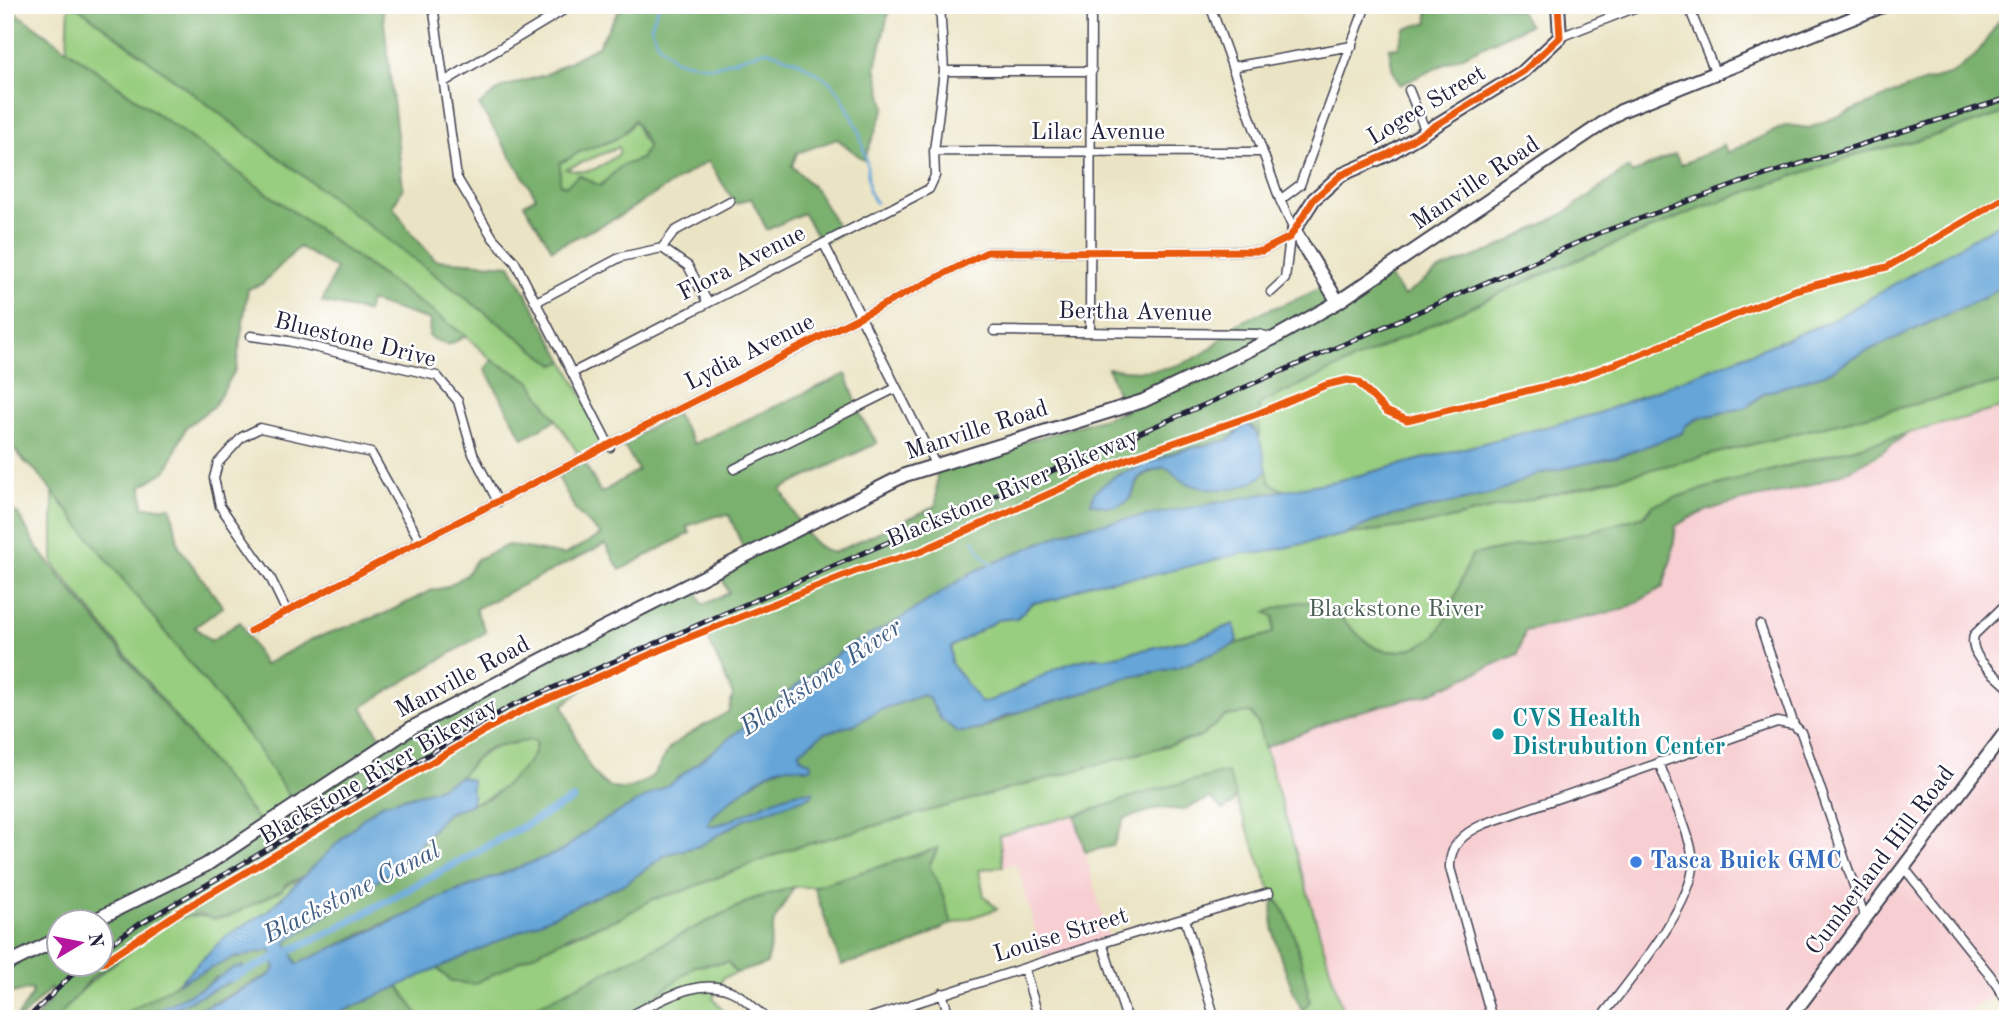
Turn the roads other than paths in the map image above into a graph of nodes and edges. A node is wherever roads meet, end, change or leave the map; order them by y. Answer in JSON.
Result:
{"nodes":[{"id":1,"x":433,"y":5,"type":"edge"},
{"id":2,"x":572,"y":5,"type":"edge"},
{"id":3,"x":940,"y":5,"type":"edge"},
{"id":4,"x":1091,"y":5,"type":"edge"},
{"id":5,"x":1210,"y":5,"type":"edge"},
{"id":6,"x":1366,"y":5,"type":"edge"},
{"id":7,"x":1558,"y":5,"type":"edge"},
{"id":8,"x":1642,"y":5,"type":"edge"},
{"id":9,"x":1688,"y":5,"type":"edge"},
{"id":10,"x":1885,"y":5,"type":"edge"},
{"id":11,"x":1870,"y":8,"type":"edge"},
{"id":12,"x":1560,"y":37,"type":"junction"},
{"id":13,"x":1352,"y":46,"type":"junction"},
{"id":14,"x":1232,"y":67,"type":"junction"},
{"id":15,"x":944,"y":71,"type":"junction"},
{"id":16,"x":1091,"y":71,"type":"junction"},
{"id":17,"x":1715,"y":72,"type":"junction"},
{"id":18,"x":444,"y":82,"type":"junction"},
{"id":19,"x":1409,"y":90,"type":"dead end"},
{"id":20,"x":1426,"y":132,"type":"junction"},
{"id":21,"x":934,"y":151,"type":"junction"},
{"id":22,"x":1091,"y":152,"type":"junction"},
{"id":23,"x":1262,"y":152,"type":"junction"},
{"id":24,"x":1280,"y":200,"type":"junction"},
{"id":25,"x":730,"y":201,"type":"dead end"},
{"id":26,"x":1292,"y":234,"type":"junction"},
{"id":27,"x":824,"y":244,"type":"junction"},
{"id":28,"x":662,"y":248,"type":"junction"},
{"id":29,"x":1090,"y":251,"type":"junction"},
{"id":30,"x":1271,"y":292,"type":"dead end"},
{"id":31,"x":536,"y":302,"type":"junction"},
{"id":32,"x":1338,"y":302,"type":"junction"},
{"id":33,"x":708,"y":303,"type":"junction"},
{"id":34,"x":860,"y":318,"type":"junction"},
{"id":35,"x":994,"y":331,"type":"dead end"},
{"id":36,"x":1090,"y":332,"type":"junction"},
{"id":37,"x":251,"y":336,"type":"dead end"},
{"id":38,"x":1275,"y":338,"type":"junction"},
{"id":39,"x":572,"y":373,"type":"junction"},
{"id":40,"x":896,"y":388,"type":"junction"},
{"id":41,"x":610,"y":447,"type":"junction"},
{"id":42,"x":935,"y":464,"type":"junction"},
{"id":43,"x":734,"y":469,"type":"dead end"},
{"id":44,"x":498,"y":502,"type":"junction"},
{"id":45,"x":419,"y":541,"type":"junction"},
{"id":46,"x":2008,"y":602,"type":"edge"},
{"id":47,"x":286,"y":610,"type":"junction"},
{"id":48,"x":1760,"y":625,"type":"dead end"},
{"id":49,"x":250,"y":631,"type":"dead end"},
{"id":50,"x":2008,"y":687,"type":"edge"},
{"id":51,"x":1794,"y":725,"type":"junction"},
{"id":52,"x":2008,"y":729,"type":"edge"},
{"id":53,"x":1659,"y":762,"type":"junction"},
{"id":54,"x":1905,"y":869,"type":"junction"},
{"id":55,"x":1269,"y":893,"type":"dead end"},
{"id":56,"x":116,"y":910,"type":"edge"},
{"id":57,"x":1865,"y":918,"type":"junction"},
{"id":58,"x":1185,"y":919,"type":"junction"},
{"id":59,"x":1102,"y":943,"type":"junction"},
{"id":60,"x":46,"y":944,"type":"edge"},
{"id":61,"x":5,"y":965,"type":"edge"},
{"id":62,"x":1024,"y":968,"type":"junction"},
{"id":63,"x":942,"y":993,"type":"junction"},
{"id":64,"x":2008,"y":1003,"type":"edge"},
{"id":65,"x":624,"y":1019,"type":"edge"},
{"id":66,"x":766,"y":1019,"type":"edge"},
{"id":67,"x":866,"y":1019,"type":"edge"},
{"id":68,"x":950,"y":1019,"type":"edge"},
{"id":69,"x":1039,"y":1019,"type":"edge"},
{"id":70,"x":1127,"y":1019,"type":"edge"},
{"id":71,"x":1215,"y":1019,"type":"edge"},
{"id":72,"x":1492,"y":1019,"type":"edge"},
{"id":73,"x":1600,"y":1019,"type":"edge"},
{"id":74,"x":1789,"y":1019,"type":"edge"}],
"edges":[{"from":1,"to":18,"type":"street"},
{"from":2,"to":18,"type":"street"},
{"from":3,"to":15,"type":"street"},
{"from":4,"to":16,"type":"street"},
{"from":5,"to":14,"type":"street"},
{"from":6,"to":13,"type":"street"},
{"from":7,"to":12,"type":"main road"},
{"from":8,"to":12,"type":"street"},
{"from":9,"to":17,"type":"street"},
{"from":10,"to":11,"type":"main road","name":"Manville Road"},
{"from":11,"to":17,"type":"main road","name":"Manville Road"},
{"from":12,"to":20,"type":"main road","name":"Logee Street"},
{"from":13,"to":14,"type":"street"},
{"from":13,"to":24,"type":"street"},
{"from":14,"to":23,"type":"street"},
{"from":15,"to":16,"type":"street"},
{"from":15,"to":21,"type":"street"},
{"from":16,"to":22,"type":"street"},
{"from":17,"to":32,"type":"main road","name":"Manville Road"},
{"from":18,"to":31,"type":"street"},
{"from":19,"to":20,"type":"street"},
{"from":20,"to":26,"type":"main road","name":"Logee Street"},
{"from":21,"to":22,"type":"street","name":"Lilac Avenue"},
{"from":21,"to":27,"type":"street","name":"Flora Avenue"},
{"from":22,"to":23,"type":"street","name":"Lilac Avenue"},
{"from":22,"to":29,"type":"street"},
{"from":23,"to":24,"type":"street"},
{"from":24,"to":26,"type":"street"},
{"from":25,"to":28,"type":"street"},
{"from":26,"to":29,"type":"street","name":"Lydia Avenue"},
{"from":26,"to":30,"type":"street","name":"Logee Street"},
{"from":26,"to":32,"type":"main road"},
{"from":27,"to":33,"type":"street","name":"Flora Avenue"},
{"from":27,"to":34,"type":"street"},
{"from":28,"to":31,"type":"street"},
{"from":28,"to":33,"type":"street"},
{"from":29,"to":34,"type":"street","name":"Lydia Avenue"},
{"from":29,"to":36,"type":"street"},
{"from":31,"to":39,"type":"street"},
{"from":32,"to":38,"type":"main road","name":"Manville Road"},
{"from":33,"to":39,"type":"street","name":"Flora Avenue"},
{"from":34,"to":40,"type":"street"},
{"from":34,"to":41,"type":"street","name":"Lydia Avenue"},
{"from":35,"to":36,"type":"street","name":"Bertha Avenue"},
{"from":36,"to":38,"type":"street","name":"Bertha Avenue"},
{"from":37,"to":44,"type":"street","name":"Bluestone Drive"},
{"from":38,"to":42,"type":"main road","name":"Manville Road"},
{"from":39,"to":41,"type":"street"},
{"from":40,"to":42,"type":"street"},
{"from":40,"to":43,"type":"street"},
{"from":41,"to":44,"type":"street","name":"Lydia Avenue"},
{"from":42,"to":56,"type":"main road","name":"Manville Road"},
{"from":44,"to":45,"type":"street","name":"Lydia Avenue"},
{"from":45,"to":47,"type":"street","name":"Lydia Avenue"},
{"from":45,"to":47,"type":"street"},
{"from":46,"to":50,"type":"street"},
{"from":47,"to":49,"type":"street","name":"Lydia Avenue"},
{"from":48,"to":51,"type":"street"},
{"from":51,"to":53,"type":"street"},
{"from":51,"to":57,"type":"street"},
{"from":52,"to":54,"type":"main road","name":"Cumberland Hill Road"},
{"from":53,"to":72,"type":"street"},
{"from":53,"to":73,"type":"street"},
{"from":54,"to":57,"type":"main road","name":"Cumberland Hill Road"},
{"from":54,"to":64,"type":"street"},
{"from":55,"to":58,"type":"street","name":"Louise Street"},
{"from":57,"to":74,"type":"main road","name":"Cumberland Hill Road"},
{"from":58,"to":59,"type":"street","name":"Louise Street"},
{"from":58,"to":71,"type":"street"},
{"from":59,"to":62,"type":"street","name":"Louise Street"},
{"from":59,"to":70,"type":"street"},
{"from":60,"to":61,"type":"main road"},
{"from":62,"to":63,"type":"street","name":"Louise Street"},
{"from":62,"to":69,"type":"street"},
{"from":63,"to":67,"type":"street","name":"Louise Street"},
{"from":63,"to":68,"type":"street"},
{"from":65,"to":66,"type":"street"}]}
